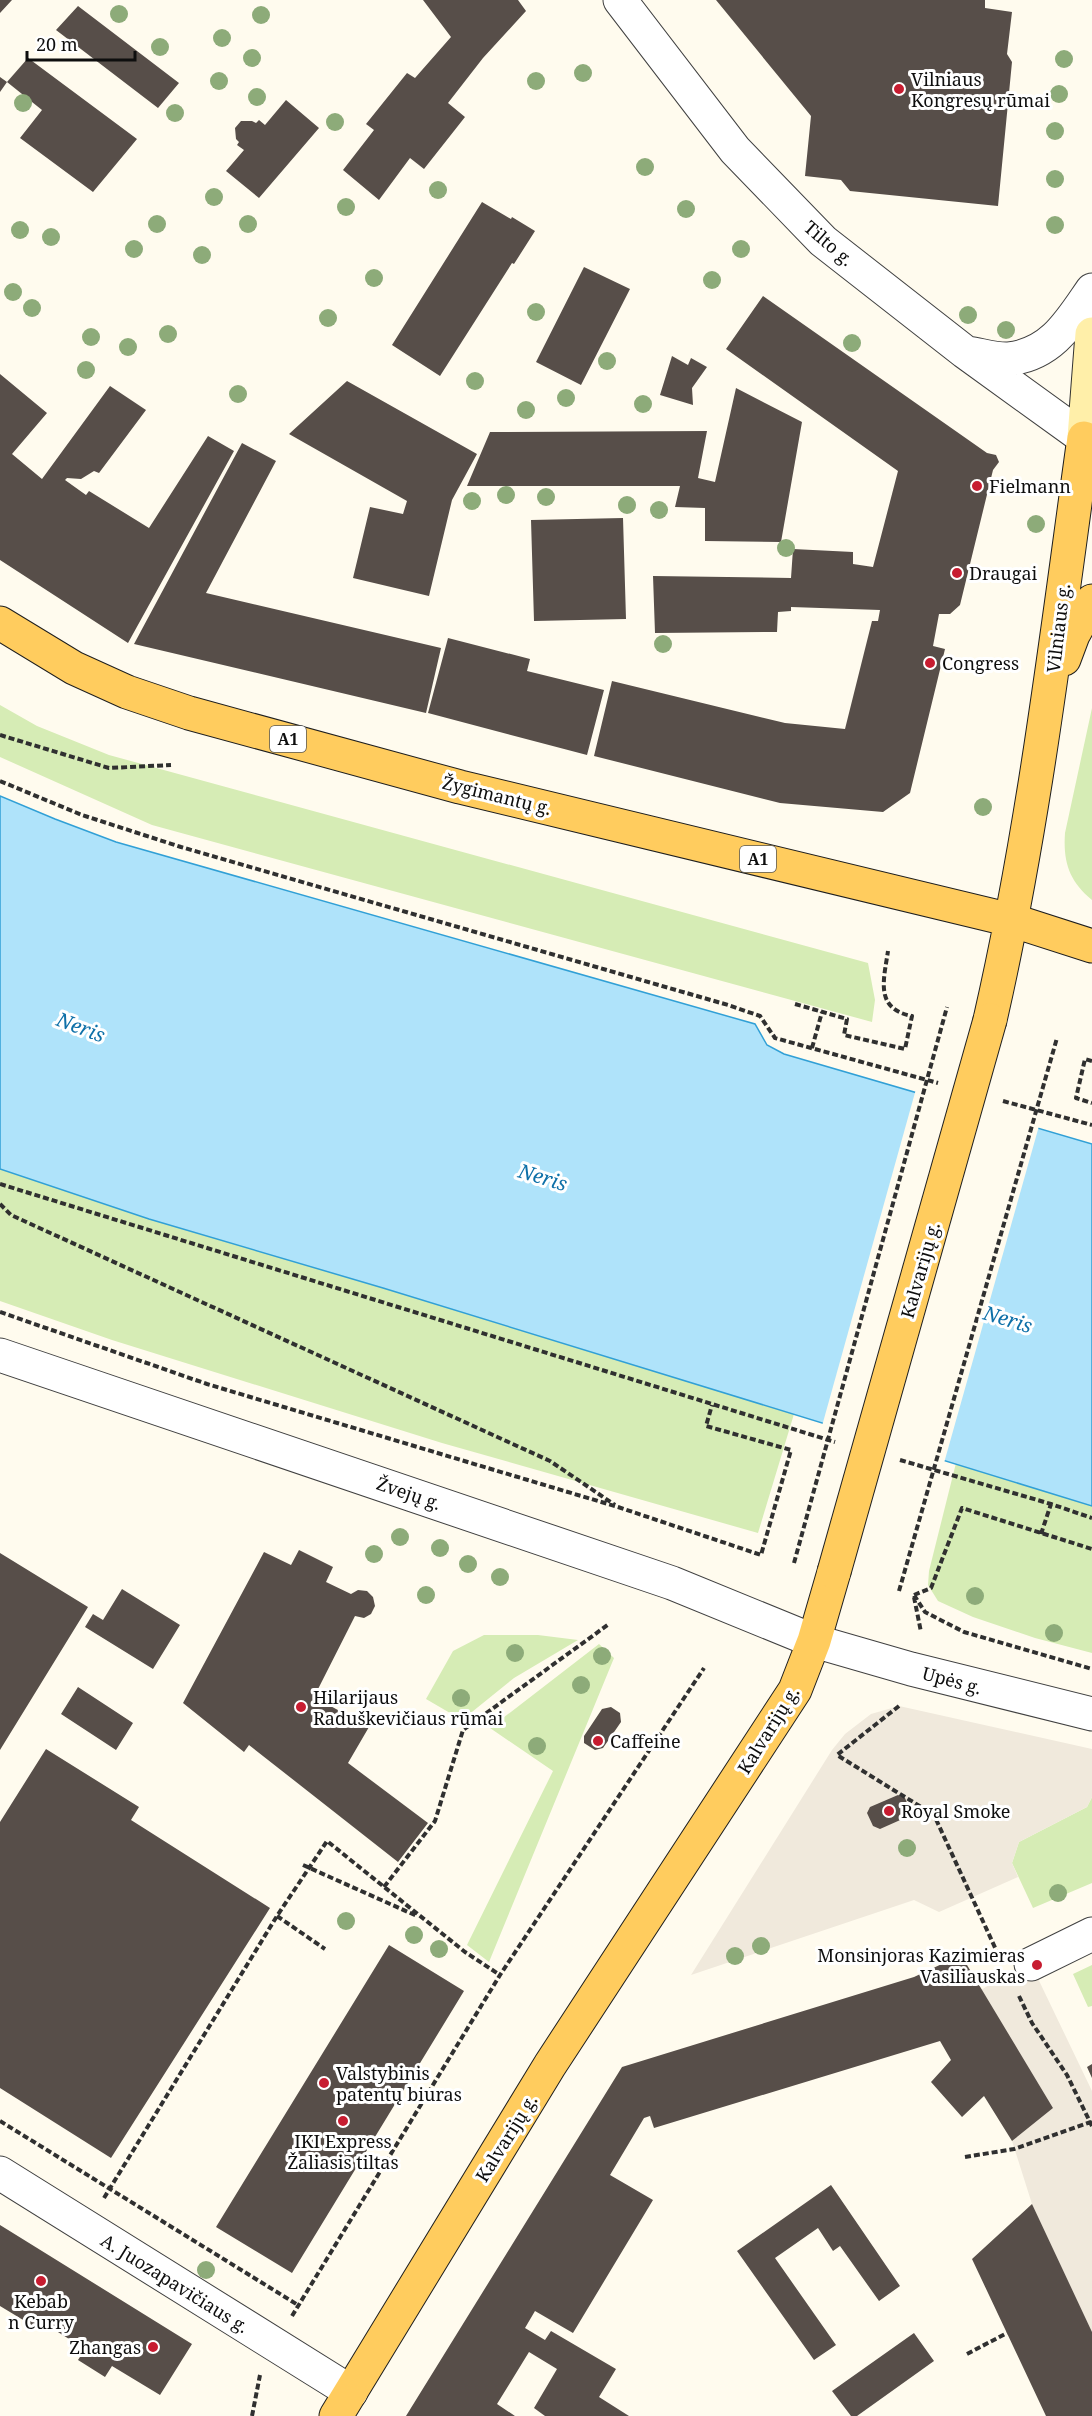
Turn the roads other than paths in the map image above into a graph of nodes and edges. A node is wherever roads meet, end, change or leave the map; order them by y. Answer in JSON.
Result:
{"nodes":[{"id":1,"x":620,"y":0,"type":"edge"},
{"id":2,"x":1092,"y":290,"type":"edge"},
{"id":3,"x":1092,"y":334,"type":"edge"},
{"id":4,"x":965,"y":352,"type":"junction"},
{"id":5,"x":1088,"y":441,"type":"edge"},
{"id":6,"x":1092,"y":601,"type":"edge"},
{"id":7,"x":0,"y":623,"type":"edge"},
{"id":8,"x":1049,"y":700,"type":"junction"},
{"id":9,"x":1011,"y":921,"type":"junction"},
{"id":10,"x":1092,"y":946,"type":"edge"},
{"id":11,"x":0,"y":1355,"type":"edge"},
{"id":12,"x":814,"y":1641,"type":"junction"},
{"id":13,"x":1092,"y":1714,"type":"edge"},
{"id":14,"x":1092,"y":1934,"type":"edge"},
{"id":15,"x":1030,"y":1964,"type":"dead end"},
{"id":16,"x":0,"y":2173,"type":"edge"},
{"id":17,"x":343,"y":2404,"type":"edge"}],
"edges":[{"from":1,"to":4,"type":"street","name":"Tilto g."},
{"from":2,"to":4,"type":"street"},
{"from":3,"to":5,"type":"main road","name":"Vilniaus g."},
{"from":4,"to":5,"type":"street","name":"Tilto g."},
{"from":5,"to":8,"type":"main road","name":"Vilniaus g."},
{"from":6,"to":8,"type":"main road"},
{"from":7,"to":9,"type":"main road","name":"Žygimantų g.","number":"A1"},
{"from":8,"to":9,"type":"main road","name":"Vilniaus g."},
{"from":9,"to":10,"type":"main road","number":"A1"},
{"from":9,"to":12,"type":"main road","name":"Kalvarijų g.","bridge":true},
{"from":11,"to":12,"type":"street","name":"Žvejų g."},
{"from":12,"to":13,"type":"street","name":"Upės g."},
{"from":12,"to":17,"type":"main road","name":"Kalvarijų g."},
{"from":14,"to":15,"type":"street"},
{"from":16,"to":17,"type":"street","name":"A. Juozapavičiaus g."}]}
